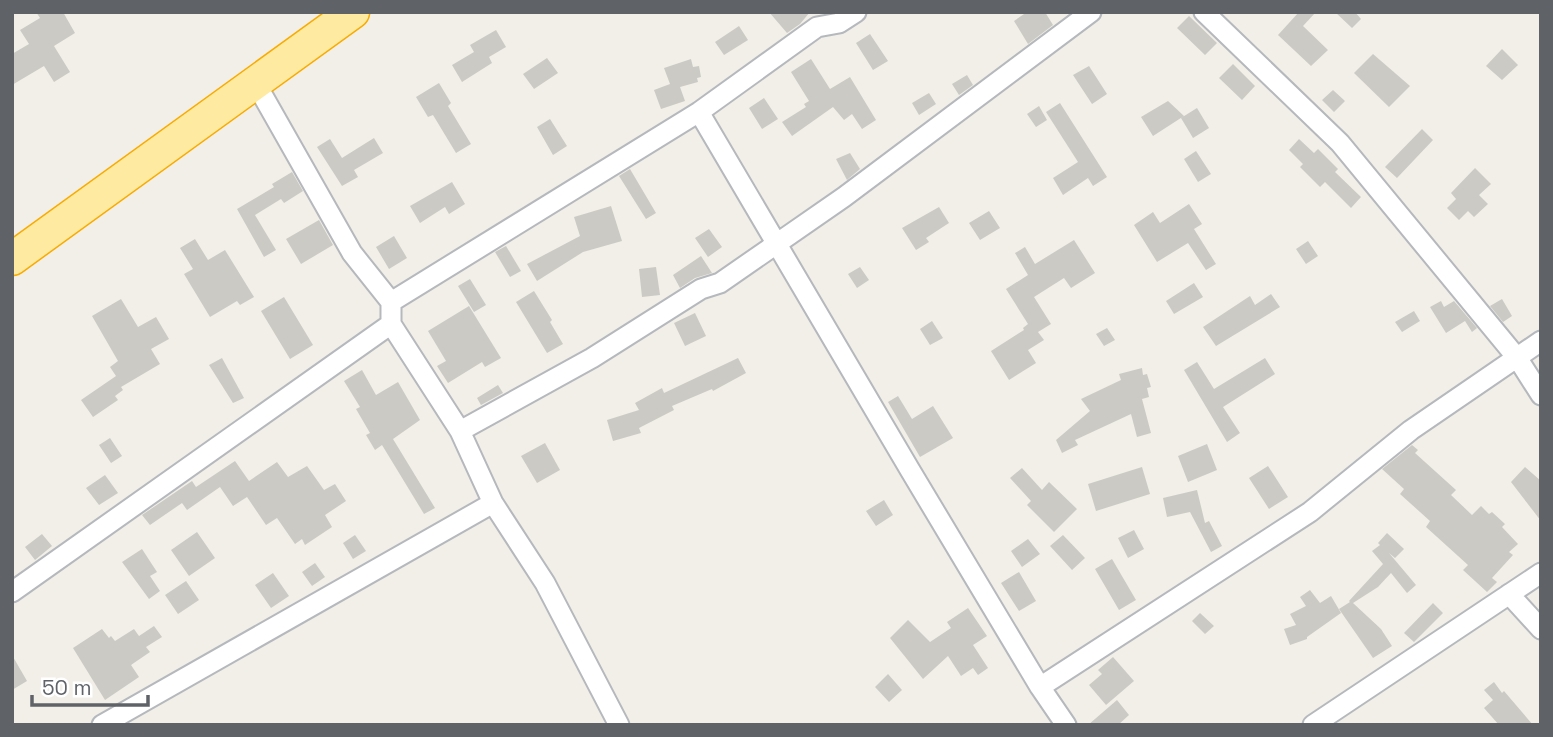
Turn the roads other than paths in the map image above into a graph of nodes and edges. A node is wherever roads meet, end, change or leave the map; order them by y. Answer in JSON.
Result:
{"nodes":[{"id":1,"x":353,"y":12,"type":"edge"},
{"id":2,"x":856,"y":12,"type":"edge"},
{"id":3,"x":1091,"y":12,"type":"edge"},
{"id":4,"x":1204,"y":12,"type":"edge"},
{"id":5,"x":255,"y":82,"type":"junction"},
{"id":6,"x":699,"y":112,"type":"junction"},
{"id":7,"x":776,"y":242,"type":"junction"},
{"id":8,"x":12,"y":259,"type":"edge"},
{"id":9,"x":391,"y":302,"type":"junction"},
{"id":10,"x":391,"y":324,"type":"junction"},
{"id":11,"x":1541,"y":341,"type":"edge"},
{"id":12,"x":1518,"y":359,"type":"junction"},
{"id":13,"x":1541,"y":395,"type":"edge"},
{"id":14,"x":460,"y":431,"type":"junction"},
{"id":15,"x":493,"y":503,"type":"junction"},
{"id":16,"x":1541,"y":573,"type":"edge"},
{"id":17,"x":12,"y":592,"type":"edge"},
{"id":18,"x":1509,"y":594,"type":"junction"},
{"id":19,"x":1541,"y":629,"type":"edge"},
{"id":20,"x":1040,"y":687,"type":"junction"},
{"id":21,"x":102,"y":725,"type":"edge"},
{"id":22,"x":619,"y":725,"type":"edge"},
{"id":23,"x":1066,"y":725,"type":"edge"},
{"id":24,"x":1313,"y":725,"type":"edge"}],
"edges":[{"from":1,"to":5,"type":"highway"},
{"from":2,"to":6,"type":"street"},
{"from":3,"to":7,"type":"street"},
{"from":4,"to":12,"type":"street"},
{"from":5,"to":8,"type":"highway"},
{"from":5,"to":9,"type":"street"},
{"from":6,"to":7,"type":"street"},
{"from":6,"to":9,"type":"street"},
{"from":7,"to":14,"type":"street"},
{"from":7,"to":20,"type":"street"},
{"from":9,"to":10,"type":"street"},
{"from":10,"to":14,"type":"street"},
{"from":10,"to":17,"type":"street"},
{"from":11,"to":12,"type":"street"},
{"from":12,"to":13,"type":"street"},
{"from":12,"to":20,"type":"street"},
{"from":14,"to":15,"type":"street"},
{"from":15,"to":21,"type":"street"},
{"from":15,"to":22,"type":"street"},
{"from":16,"to":18,"type":"street"},
{"from":18,"to":19,"type":"street"},
{"from":18,"to":24,"type":"street"},
{"from":20,"to":23,"type":"street"}]}
